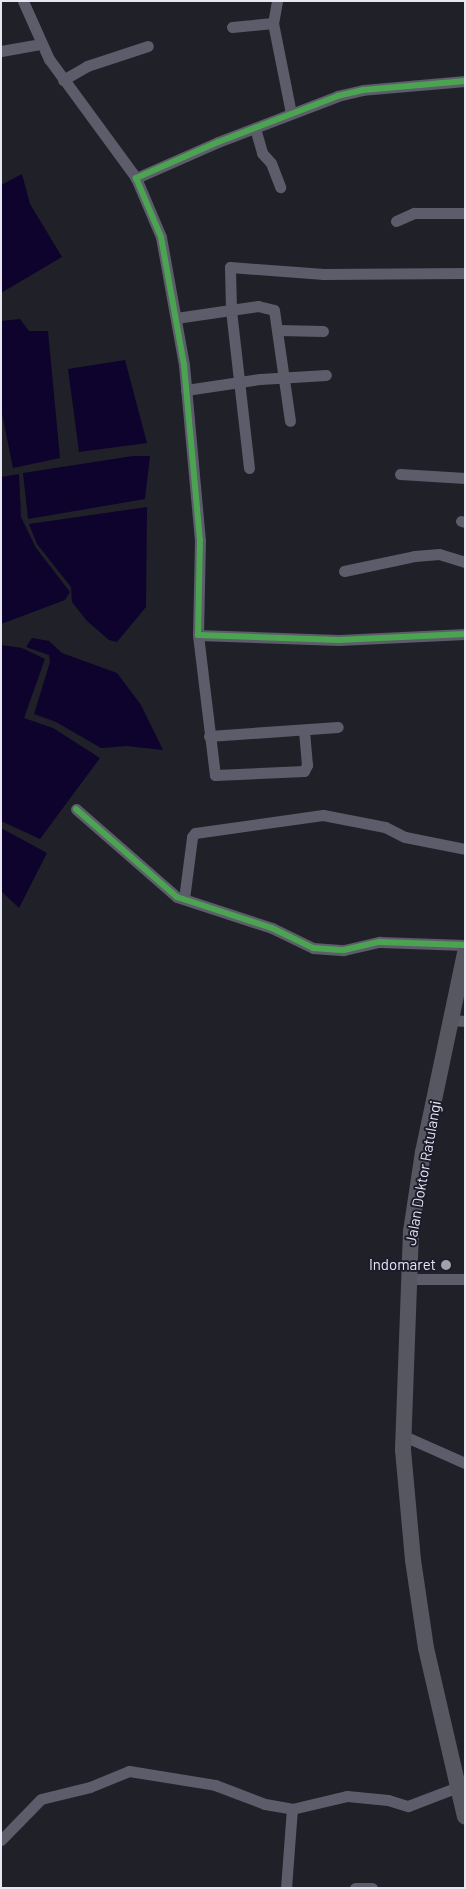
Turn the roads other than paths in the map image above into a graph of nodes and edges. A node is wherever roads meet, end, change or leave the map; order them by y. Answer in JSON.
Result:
{"nodes":[{"id":1,"x":23,"y":1,"type":"edge"},
{"id":2,"x":277,"y":1,"type":"edge"},
{"id":3,"x":274,"y":22,"type":"junction"},
{"id":4,"x":232,"y":27,"type":"dead end"},
{"id":5,"x":41,"y":44,"type":"junction"},
{"id":6,"x":148,"y":46,"type":"dead end"},
{"id":7,"x":1,"y":51,"type":"edge"},
{"id":8,"x":63,"y":80,"type":"junction"},
{"id":9,"x":465,"y":82,"type":"edge"},
{"id":10,"x":291,"y":113,"type":"junction"},
{"id":11,"x":255,"y":128,"type":"junction"},
{"id":12,"x":136,"y":178,"type":"junction"},
{"id":13,"x":280,"y":186,"type":"dead end"},
{"id":14,"x":465,"y":212,"type":"edge"},
{"id":15,"x":396,"y":221,"type":"dead end"},
{"id":16,"x":465,"y":274,"type":"edge"},
{"id":17,"x":231,"y":309,"type":"junction"},
{"id":18,"x":176,"y":318,"type":"junction"},
{"id":19,"x":278,"y":330,"type":"junction"},
{"id":20,"x":324,"y":331,"type":"dead end"},
{"id":21,"x":326,"y":375,"type":"dead end"},
{"id":22,"x":284,"y":376,"type":"junction"},
{"id":23,"x":239,"y":381,"type":"junction"},
{"id":24,"x":186,"y":390,"type":"junction"},
{"id":25,"x":290,"y":421,"type":"dead end"},
{"id":26,"x":249,"y":468,"type":"dead end"},
{"id":27,"x":400,"y":474,"type":"dead end"},
{"id":28,"x":465,"y":478,"type":"edge"},
{"id":29,"x":465,"y":562,"type":"edge"},
{"id":30,"x":344,"y":571,"type":"dead end"},
{"id":31,"x":465,"y":634,"type":"edge"},
{"id":32,"x":198,"y":635,"type":"junction"},
{"id":33,"x":338,"y":727,"type":"dead end"},
{"id":34,"x":304,"y":730,"type":"junction"},
{"id":35,"x":209,"y":736,"type":"junction"},
{"id":36,"x":76,"y":809,"type":"dead end"},
{"id":37,"x":465,"y":849,"type":"edge"},
{"id":38,"x":184,"y":900,"type":"junction"},
{"id":39,"x":465,"y":945,"type":"edge"},
{"id":40,"x":465,"y":953,"type":"edge"},
{"id":41,"x":458,"y":1020,"type":"edge"},
{"id":42,"x":407,"y":1279,"type":"junction"},
{"id":43,"x":465,"y":1279,"type":"edge"},
{"id":44,"x":404,"y":1436,"type":"junction"},
{"id":45,"x":465,"y":1463,"type":"edge"},
{"id":46,"x":458,"y":1788,"type":"junction"},
{"id":47,"x":292,"y":1809,"type":"junction"},
{"id":48,"x":465,"y":1817,"type":"edge"},
{"id":49,"x":1,"y":1840,"type":"edge"},
{"id":50,"x":286,"y":1888,"type":"edge"},
{"id":51,"x":355,"y":1888,"type":"edge"},
{"id":52,"x":372,"y":1888,"type":"edge"}],
"edges":[{"from":1,"to":5,"type":"street"},
{"from":2,"to":3,"type":"street"},
{"from":3,"to":4,"type":"street"},
{"from":3,"to":10,"type":"street"},
{"from":5,"to":7,"type":"street"},
{"from":5,"to":8,"type":"street"},
{"from":6,"to":8,"type":"street"},
{"from":8,"to":12,"type":"street"},
{"from":9,"to":10,"type":"street"},
{"from":10,"to":11,"type":"street"},
{"from":11,"to":12,"type":"street"},
{"from":11,"to":13,"type":"street"},
{"from":12,"to":18,"type":"street"},
{"from":14,"to":15,"type":"street"},
{"from":16,"to":17,"type":"street"},
{"from":17,"to":18,"type":"street"},
{"from":17,"to":19,"type":"street"},
{"from":17,"to":23,"type":"street"},
{"from":18,"to":24,"type":"street"},
{"from":19,"to":20,"type":"street"},
{"from":19,"to":22,"type":"street"},
{"from":21,"to":22,"type":"street"},
{"from":22,"to":23,"type":"street"},
{"from":22,"to":25,"type":"street"},
{"from":23,"to":24,"type":"street"},
{"from":23,"to":26,"type":"street"},
{"from":24,"to":32,"type":"street"},
{"from":27,"to":28,"type":"street"},
{"from":29,"to":30,"type":"street"},
{"from":31,"to":32,"type":"street"},
{"from":32,"to":35,"type":"street"},
{"from":33,"to":34,"type":"street"},
{"from":34,"to":35,"type":"street"},
{"from":34,"to":35,"type":"street"},
{"from":36,"to":38,"type":"street"},
{"from":37,"to":38,"type":"street"},
{"from":38,"to":39,"type":"street"},
{"from":40,"to":41,"type":"highway","name":"Jalan Doktor Ratulangi"},
{"from":41,"to":42,"type":"highway","name":"Jalan Doktor Ratulangi"},
{"from":42,"to":43,"type":"street"},
{"from":42,"to":44,"type":"highway","name":"Jalan Doktor Ratulangi"},
{"from":44,"to":45,"type":"street"},
{"from":44,"to":46,"type":"highway","name":"Jalan Doktor Ratulangi"},
{"from":46,"to":47,"type":"street"},
{"from":46,"to":48,"type":"highway","name":"Jalan Doktor Ratulangi"},
{"from":47,"to":49,"type":"street"},
{"from":47,"to":50,"type":"street"},
{"from":51,"to":52,"type":"street"}]}
